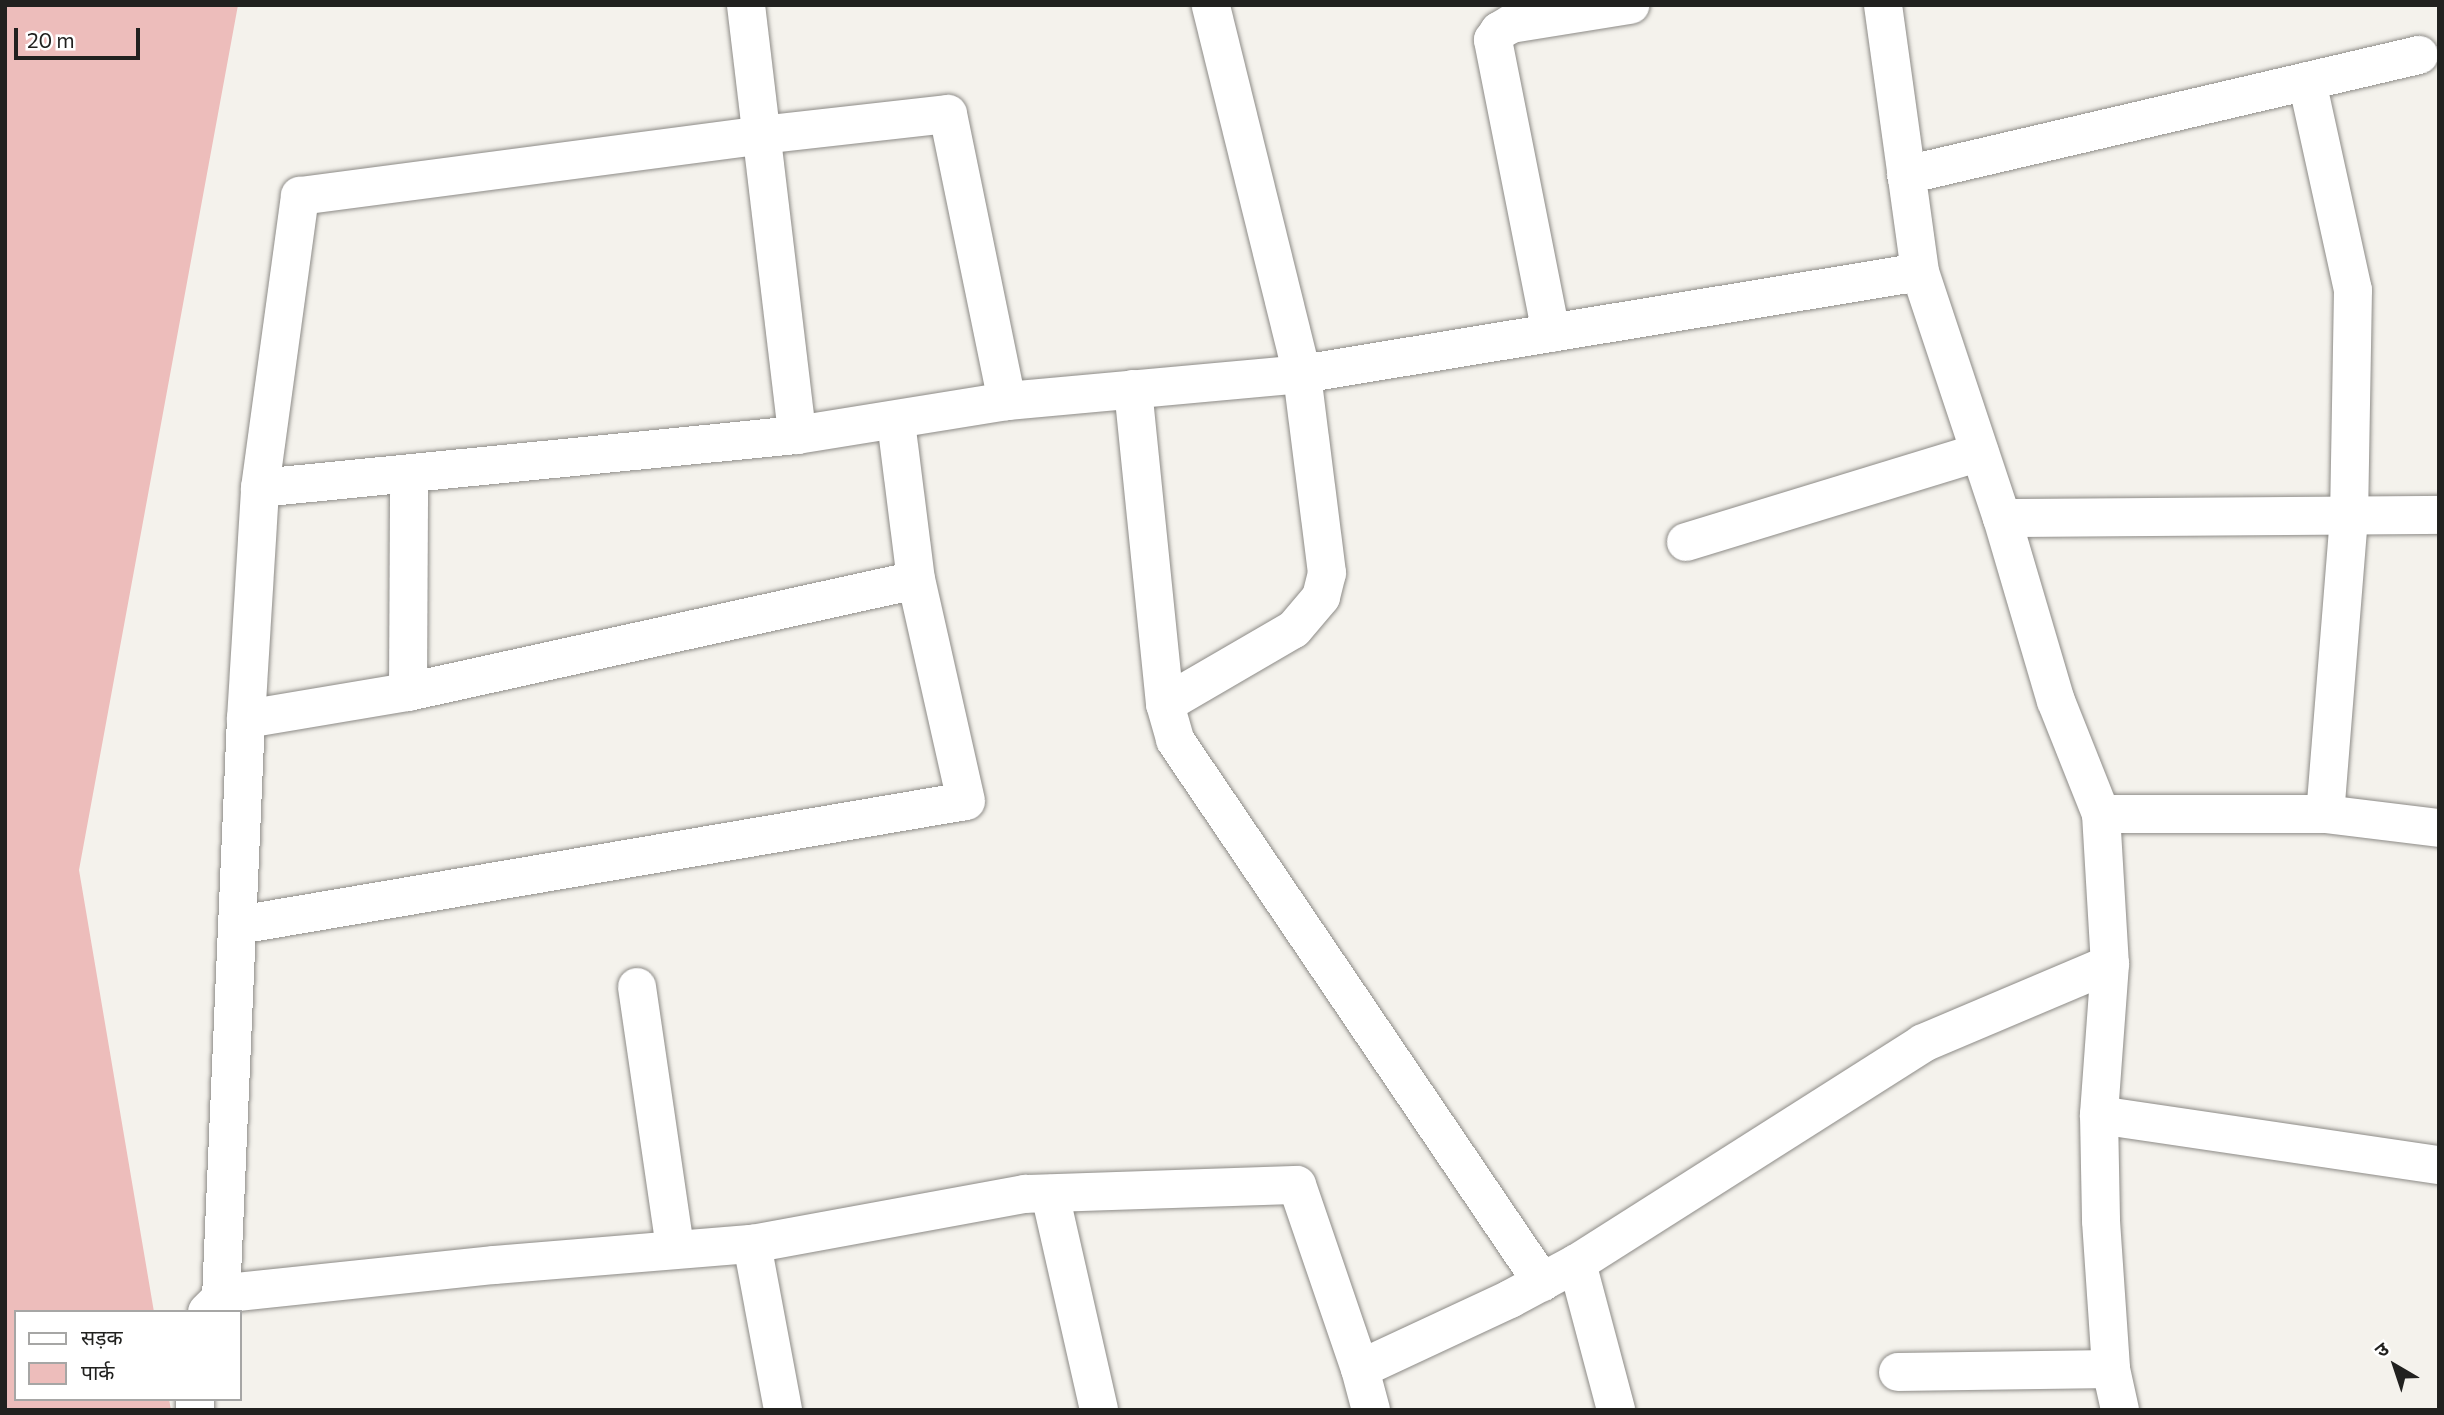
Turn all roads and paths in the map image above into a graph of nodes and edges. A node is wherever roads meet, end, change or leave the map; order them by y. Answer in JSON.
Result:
{"nodes":[{"id":1,"x":746,"y":5,"type":"edge"},
{"id":2,"x":1211,"y":5,"type":"edge"},
{"id":3,"x":1630,"y":5,"type":"edge"},
{"id":4,"x":1883,"y":5,"type":"edge"},
{"id":5,"x":2419,"y":55,"type":"dead end"},
{"id":6,"x":2307,"y":81,"type":"junction"},
{"id":7,"x":761,"y":135,"type":"junction"},
{"id":8,"x":1906,"y":175,"type":"junction"},
{"id":9,"x":1920,"y":272,"type":"junction"},
{"id":10,"x":1551,"y":333,"type":"junction"},
{"id":11,"x":1302,"y":374,"type":"junction"},
{"id":12,"x":1133,"y":389,"type":"junction"},
{"id":13,"x":1007,"y":401,"type":"junction"},
{"id":14,"x":896,"y":421,"type":"junction"},
{"id":15,"x":797,"y":435,"type":"junction"},
{"id":16,"x":1980,"y":452,"type":"junction"},
{"id":17,"x":409,"y":475,"type":"junction"},
{"id":18,"x":260,"y":488,"type":"junction"},
{"id":19,"x":2439,"y":515,"type":"edge"},
{"id":20,"x":2349,"y":517,"type":"junction"},
{"id":21,"x":2002,"y":519,"type":"junction"},
{"id":22,"x":1686,"y":542,"type":"dead end"},
{"id":23,"x":916,"y":580,"type":"junction"},
{"id":24,"x":408,"y":692,"type":"junction"},
{"id":25,"x":1165,"y":704,"type":"junction"},
{"id":26,"x":246,"y":719,"type":"junction"},
{"id":27,"x":2101,"y":814,"type":"junction"},
{"id":28,"x":2325,"y":814,"type":"junction"},
{"id":29,"x":2439,"y":828,"type":"edge"},
{"id":30,"x":239,"y":925,"type":"junction"},
{"id":31,"x":2110,"y":964,"type":"junction"},
{"id":32,"x":637,"y":987,"type":"dead end"},
{"id":33,"x":2099,"y":1115,"type":"junction"},
{"id":34,"x":2439,"y":1165,"type":"edge"},
{"id":35,"x":1050,"y":1194,"type":"junction"},
{"id":36,"x":752,"y":1244,"type":"junction"},
{"id":37,"x":676,"y":1249,"type":"junction"},
{"id":38,"x":1577,"y":1263,"type":"junction"},
{"id":39,"x":1542,"y":1282,"type":"junction"},
{"id":40,"x":214,"y":1305,"type":"edge"},
{"id":41,"x":1360,"y":1369,"type":"junction"},
{"id":42,"x":2111,"y":1369,"type":"junction"},
{"id":43,"x":1898,"y":1373,"type":"dead end"},
{"id":44,"x":783,"y":1410,"type":"edge"},
{"id":45,"x":1099,"y":1410,"type":"edge"},
{"id":46,"x":1371,"y":1410,"type":"edge"},
{"id":47,"x":1616,"y":1410,"type":"edge"},
{"id":48,"x":2120,"y":1410,"type":"edge"}],
"edges":[{"from":1,"to":7,"type":"street"},
{"from":2,"to":11,"type":"street"},
{"from":3,"to":10,"type":"street"},
{"from":4,"to":8,"type":"street"},
{"from":5,"to":6,"type":"street"},
{"from":6,"to":8,"type":"street"},
{"from":6,"to":20,"type":"street"},
{"from":7,"to":13,"type":"street"},
{"from":7,"to":15,"type":"street"},
{"from":7,"to":18,"type":"street"},
{"from":8,"to":9,"type":"street"},
{"from":9,"to":10,"type":"street"},
{"from":9,"to":16,"type":"street"},
{"from":10,"to":11,"type":"street"},
{"from":11,"to":12,"type":"street"},
{"from":11,"to":25,"type":"street"},
{"from":12,"to":13,"type":"street"},
{"from":12,"to":25,"type":"street"},
{"from":13,"to":14,"type":"street"},
{"from":14,"to":15,"type":"street"},
{"from":14,"to":23,"type":"street"},
{"from":15,"to":17,"type":"street"},
{"from":16,"to":21,"type":"street"},
{"from":16,"to":22,"type":"street"},
{"from":17,"to":18,"type":"street"},
{"from":17,"to":24,"type":"street"},
{"from":18,"to":26,"type":"street"},
{"from":19,"to":20,"type":"street"},
{"from":20,"to":21,"type":"street"},
{"from":20,"to":28,"type":"street"},
{"from":21,"to":27,"type":"street"},
{"from":23,"to":24,"type":"street"},
{"from":23,"to":30,"type":"street"},
{"from":24,"to":26,"type":"street"},
{"from":25,"to":39,"type":"street"},
{"from":26,"to":30,"type":"street"},
{"from":27,"to":28,"type":"street"},
{"from":27,"to":31,"type":"street"},
{"from":28,"to":29,"type":"street"},
{"from":30,"to":40,"type":"street"},
{"from":31,"to":33,"type":"street"},
{"from":31,"to":38,"type":"street"},
{"from":32,"to":37,"type":"street"},
{"from":33,"to":34,"type":"street"},
{"from":33,"to":42,"type":"street"},
{"from":35,"to":36,"type":"street"},
{"from":35,"to":41,"type":"street"},
{"from":35,"to":45,"type":"street"},
{"from":36,"to":37,"type":"street"},
{"from":36,"to":44,"type":"street"},
{"from":37,"to":40,"type":"street"},
{"from":38,"to":39,"type":"street"},
{"from":38,"to":47,"type":"street"},
{"from":39,"to":41,"type":"street"},
{"from":41,"to":46,"type":"street"},
{"from":42,"to":43,"type":"street"},
{"from":42,"to":48,"type":"street"}]}
